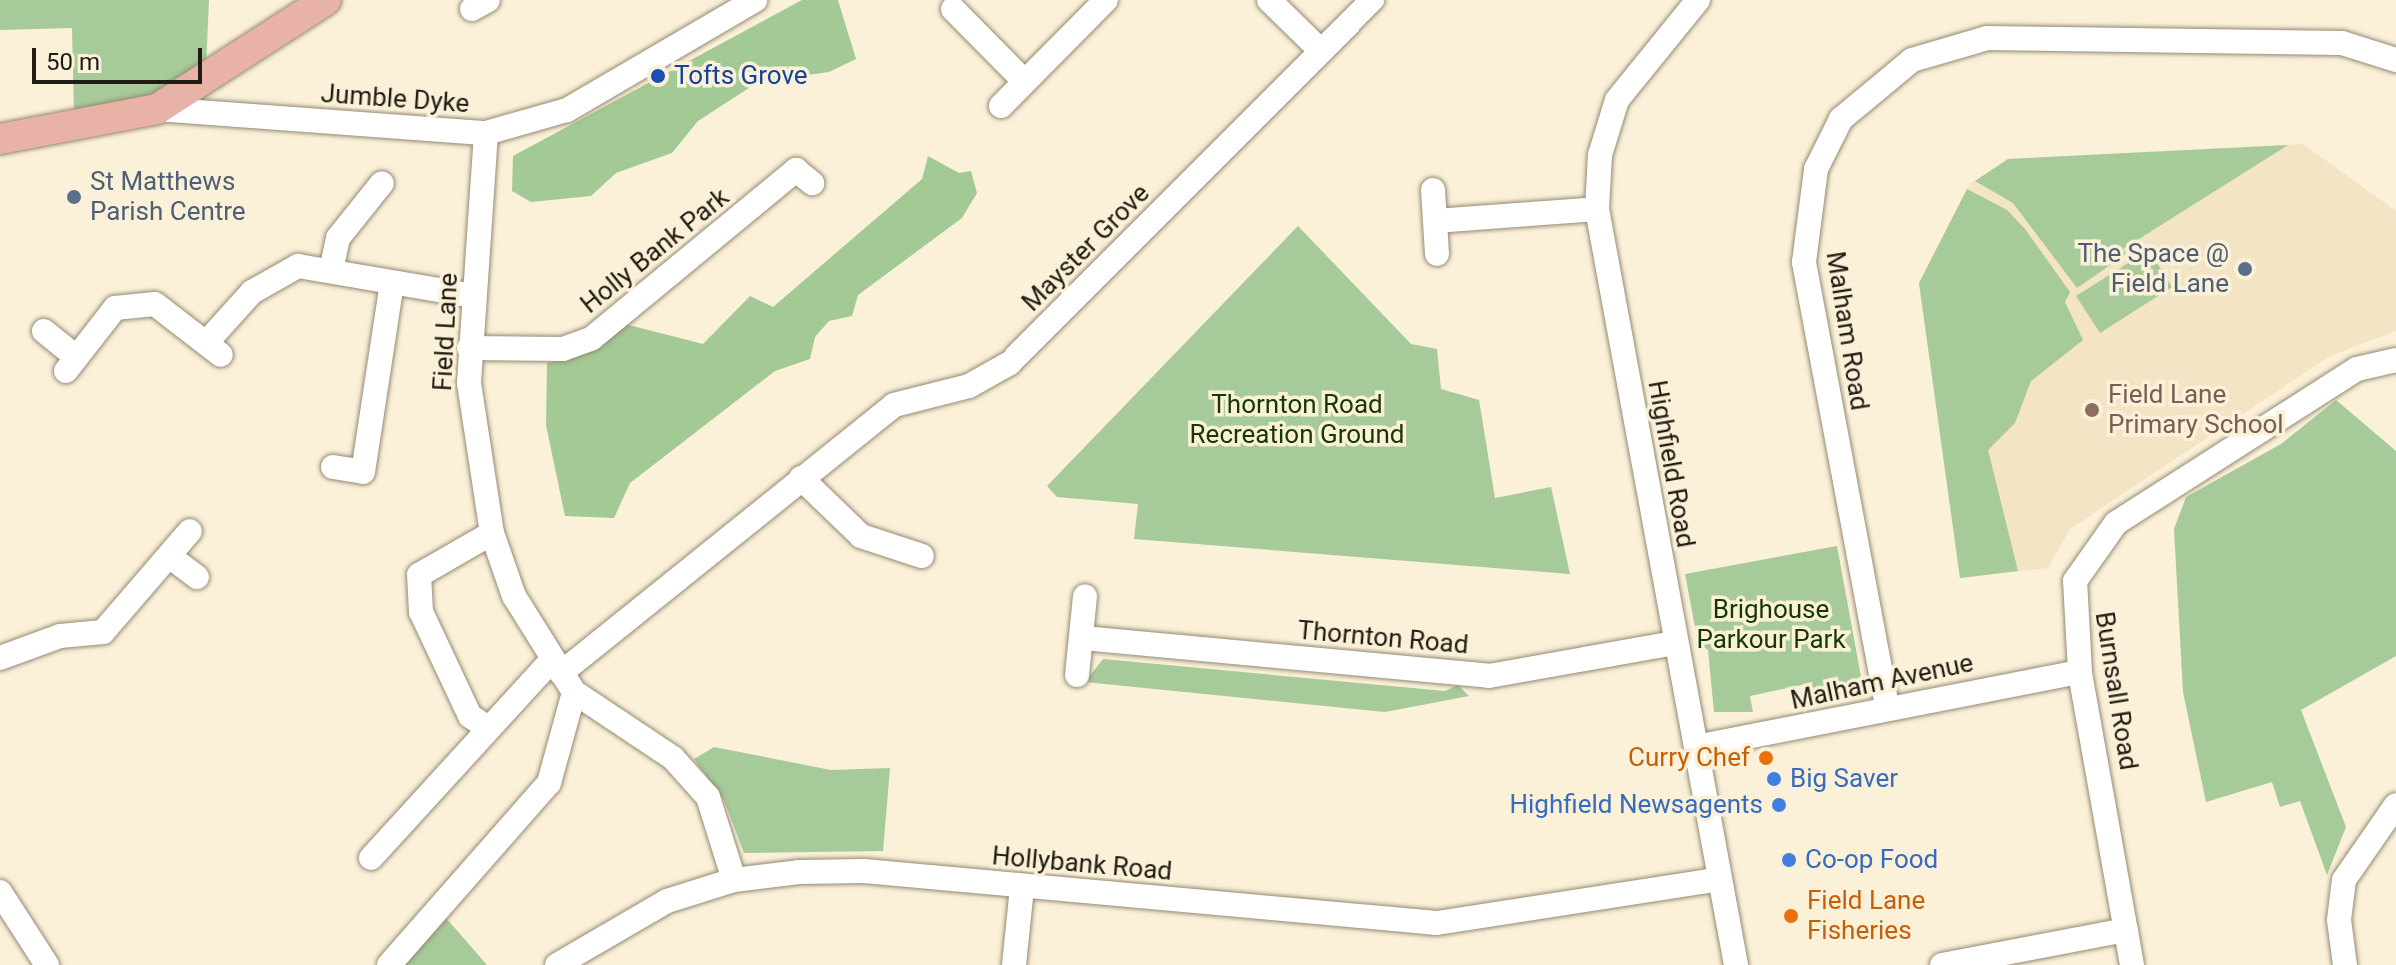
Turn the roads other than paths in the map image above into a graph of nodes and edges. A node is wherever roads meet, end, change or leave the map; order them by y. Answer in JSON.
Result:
{"nodes":[{"id":1,"x":326,"y":0,"type":"edge"},
{"id":2,"x":1106,"y":0,"type":"edge"},
{"id":3,"x":1269,"y":0,"type":"edge"},
{"id":4,"x":1372,"y":0,"type":"edge"},
{"id":5,"x":1698,"y":0,"type":"edge"},
{"id":6,"x":745,"y":2,"type":"edge"},
{"id":7,"x":953,"y":9,"type":"dead end"},
{"id":8,"x":1321,"y":51,"type":"junction"},
{"id":9,"x":2396,"y":60,"type":"edge"},
{"id":10,"x":1024,"y":81,"type":"junction"},
{"id":11,"x":1001,"y":106,"type":"dead end"},
{"id":12,"x":157,"y":109,"type":"junction"},
{"id":13,"x":486,"y":133,"type":"junction"},
{"id":14,"x":0,"y":139,"type":"edge"},
{"id":15,"x":382,"y":183,"type":"dead end"},
{"id":16,"x":812,"y":183,"type":"dead end"},
{"id":17,"x":1433,"y":190,"type":"dead end"},
{"id":18,"x":1597,"y":209,"type":"junction"},
{"id":19,"x":1435,"y":221,"type":"junction"},
{"id":20,"x":1437,"y":254,"type":"dead end"},
{"id":21,"x":331,"y":271,"type":"junction"},
{"id":22,"x":392,"y":283,"type":"junction"},
{"id":23,"x":474,"y":296,"type":"junction"},
{"id":24,"x":44,"y":331,"type":"dead end"},
{"id":25,"x":469,"y":348,"type":"junction"},
{"id":26,"x":2396,"y":360,"type":"edge"},
{"id":27,"x":333,"y":467,"type":"dead end"},
{"id":28,"x":801,"y":478,"type":"junction"},
{"id":29,"x":190,"y":531,"type":"dead end"},
{"id":30,"x":492,"y":533,"type":"junction"},
{"id":31,"x":169,"y":556,"type":"junction"},
{"id":32,"x":922,"y":556,"type":"dead end"},
{"id":33,"x":197,"y":577,"type":"dead end"},
{"id":34,"x":1085,"y":596,"type":"dead end"},
{"id":35,"x":1083,"y":638,"type":"junction"},
{"id":36,"x":1675,"y":643,"type":"junction"},
{"id":37,"x":0,"y":658,"type":"edge"},
{"id":38,"x":2080,"y":672,"type":"junction"},
{"id":39,"x":562,"y":675,"type":"junction"},
{"id":40,"x":1077,"y":675,"type":"dead end"},
{"id":41,"x":1887,"y":706,"type":"junction"},
{"id":42,"x":485,"y":726,"type":"junction"},
{"id":43,"x":1696,"y":747,"type":"junction"},
{"id":44,"x":2396,"y":805,"type":"edge"},
{"id":45,"x":371,"y":858,"type":"dead end"},
{"id":46,"x":1720,"y":879,"type":"junction"},
{"id":47,"x":734,"y":880,"type":"junction"},
{"id":48,"x":1022,"y":887,"type":"junction"},
{"id":49,"x":0,"y":892,"type":"edge"},
{"id":50,"x":2126,"y":930,"type":"junction"},
{"id":51,"x":47,"y":965,"type":"edge"},
{"id":52,"x":389,"y":965,"type":"edge"},
{"id":53,"x":557,"y":965,"type":"edge"},
{"id":54,"x":1014,"y":965,"type":"edge"},
{"id":55,"x":1736,"y":965,"type":"edge"},
{"id":56,"x":1942,"y":965,"type":"edge"},
{"id":57,"x":2132,"y":965,"type":"edge"},
{"id":58,"x":2345,"y":965,"type":"edge"}],
"edges":[{"from":1,"to":12,"type":"main road"},
{"from":2,"to":10,"type":"street"},
{"from":3,"to":8,"type":"street"},
{"from":4,"to":8,"type":"street","name":"Mayster Grove"},
{"from":5,"to":18,"type":"street","name":"Highfield Road"},
{"from":6,"to":13,"type":"street"},
{"from":7,"to":10,"type":"street"},
{"from":8,"to":28,"type":"street","name":"Mayster Grove"},
{"from":9,"to":41,"type":"street","name":"Malham Road"},
{"from":10,"to":11,"type":"street"},
{"from":12,"to":13,"type":"street","name":"Jumble Dyke"},
{"from":12,"to":14,"type":"main road"},
{"from":13,"to":23,"type":"street","name":"Field Lane"},
{"from":15,"to":21,"type":"street"},
{"from":16,"to":25,"type":"street","name":"Holly Bank Park"},
{"from":17,"to":19,"type":"street"},
{"from":18,"to":19,"type":"street"},
{"from":18,"to":36,"type":"street","name":"Highfield Road"},
{"from":19,"to":20,"type":"street"},
{"from":21,"to":22,"type":"street"},
{"from":21,"to":24,"type":"street"},
{"from":22,"to":23,"type":"street"},
{"from":22,"to":27,"type":"street"},
{"from":23,"to":25,"type":"street","name":"Field Lane"},
{"from":25,"to":30,"type":"street","name":"Field Lane"},
{"from":26,"to":38,"type":"street","name":"Burnsall Road"},
{"from":28,"to":32,"type":"street"},
{"from":28,"to":39,"type":"street","name":"Mayster Grove"},
{"from":29,"to":31,"type":"street"},
{"from":30,"to":39,"type":"street","name":"Field Lane"},
{"from":30,"to":42,"type":"street"},
{"from":31,"to":33,"type":"street"},
{"from":31,"to":37,"type":"street"},
{"from":34,"to":35,"type":"street"},
{"from":35,"to":36,"type":"street","name":"Thornton Road"},
{"from":35,"to":40,"type":"street"},
{"from":36,"to":43,"type":"street","name":"Highfield Road"},
{"from":38,"to":41,"type":"street","name":"Malham Avenue"},
{"from":38,"to":50,"type":"street","name":"Burnsall Road"},
{"from":39,"to":42,"type":"street"},
{"from":39,"to":47,"type":"street"},
{"from":39,"to":52,"type":"street"},
{"from":41,"to":43,"type":"street","name":"Malham Avenue"},
{"from":42,"to":45,"type":"street"},
{"from":43,"to":46,"type":"street","name":"Highfield Road"},
{"from":44,"to":58,"type":"street"},
{"from":46,"to":48,"type":"street","name":"Hollybank Road"},
{"from":46,"to":55,"type":"street","name":"Highfield Road"},
{"from":47,"to":48,"type":"street","name":"Hollybank Road"},
{"from":47,"to":53,"type":"street","name":"Hollybank Road"},
{"from":48,"to":54,"type":"street"},
{"from":49,"to":51,"type":"street"},
{"from":50,"to":56,"type":"street"},
{"from":50,"to":57,"type":"street","name":"Burnsall Road"}]}
